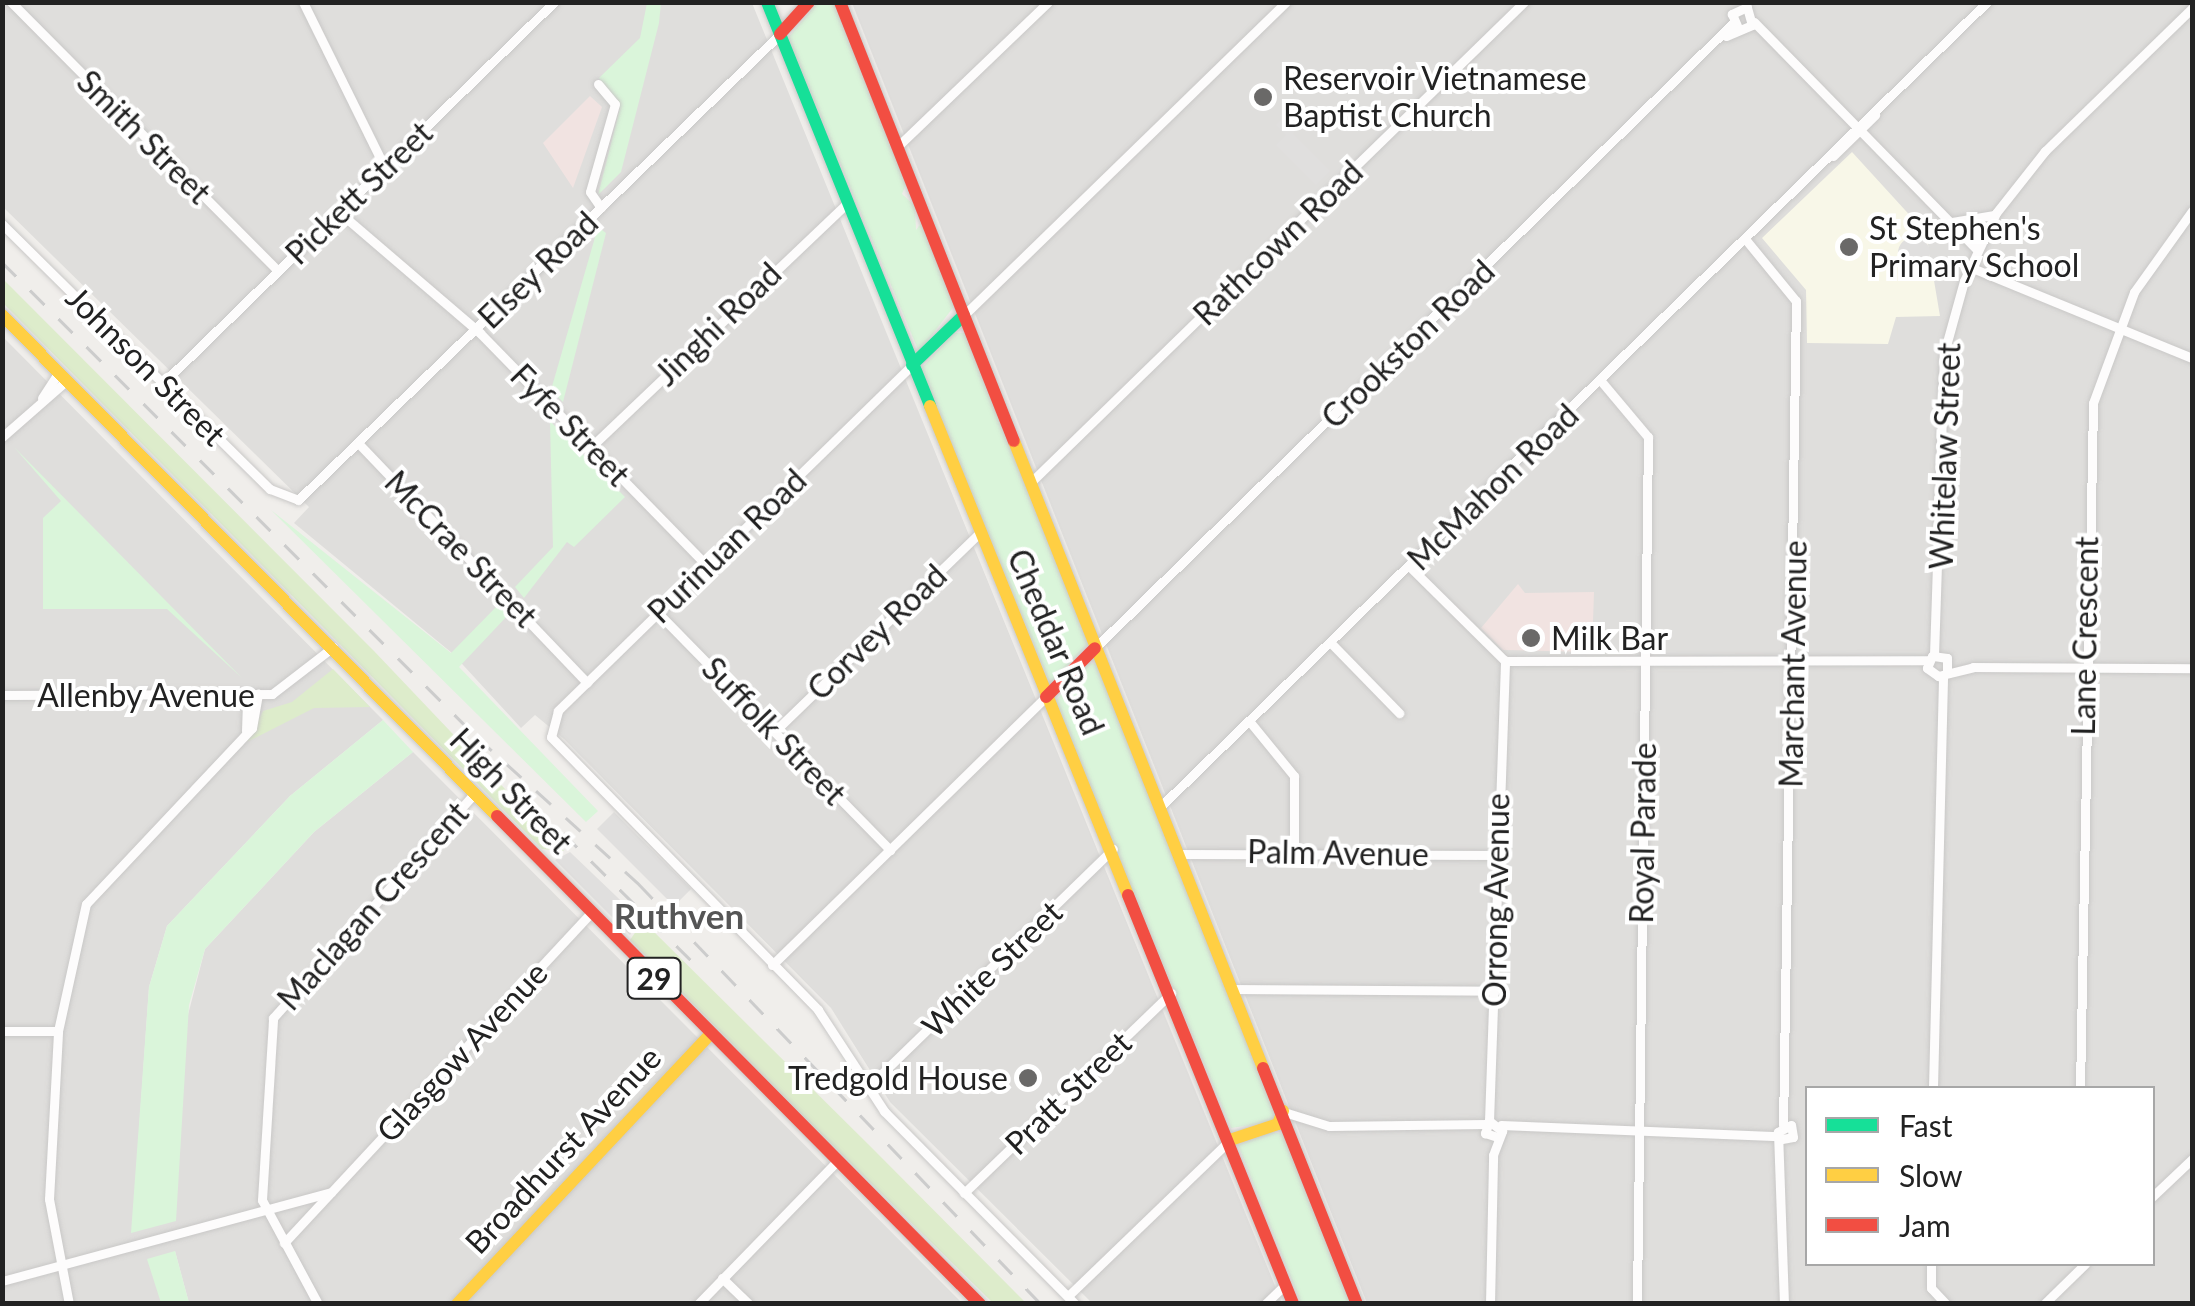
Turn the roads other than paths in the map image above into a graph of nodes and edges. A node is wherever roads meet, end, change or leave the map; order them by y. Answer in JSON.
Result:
{"nodes":[{"id":1,"x":11,"y":2,"type":"edge"},
{"id":2,"x":303,"y":2,"type":"edge"},
{"id":3,"x":554,"y":2,"type":"edge"},
{"id":4,"x":767,"y":2,"type":"edge"},
{"id":5,"x":808,"y":2,"type":"edge"},
{"id":6,"x":840,"y":2,"type":"edge"},
{"id":7,"x":1048,"y":2,"type":"edge"},
{"id":8,"x":1286,"y":2,"type":"edge"},
{"id":9,"x":1524,"y":2,"type":"edge"},
{"id":10,"x":1987,"y":2,"type":"edge"},
{"id":11,"x":2192,"y":8,"type":"edge"},
{"id":12,"x":1743,"y":13,"type":"edge"},
{"id":13,"x":780,"y":34,"type":"junction"},
{"id":14,"x":598,"y":84,"type":"dead end"},
{"id":15,"x":1854,"y":132,"type":"junction"},
{"id":16,"x":897,"y":147,"type":"junction"},
{"id":17,"x":384,"y":168,"type":"junction"},
{"id":18,"x":847,"y":203,"type":"junction"},
{"id":19,"x":601,"y":208,"type":"junction"},
{"id":20,"x":2192,"y":211,"type":"edge"},
{"id":21,"x":339,"y":212,"type":"junction"},
{"id":22,"x":1996,"y":214,"type":"junction"},
{"id":23,"x":1944,"y":222,"type":"junction"},
{"id":24,"x":2,"y":224,"type":"edge"},
{"id":25,"x":1746,"y":240,"type":"junction"},
{"id":26,"x":1975,"y":255,"type":"junction"},
{"id":27,"x":278,"y":271,"type":"junction"},
{"id":28,"x":2,"y":315,"type":"edge"},
{"id":29,"x":964,"y":316,"type":"junction"},
{"id":30,"x":2117,"y":326,"type":"junction"},
{"id":31,"x":475,"y":331,"type":"junction"},
{"id":32,"x":2192,"y":358,"type":"edge"},
{"id":33,"x":912,"y":366,"type":"junction"},
{"id":34,"x":63,"y":376,"type":"junction"},
{"id":35,"x":1601,"y":381,"type":"junction"},
{"id":36,"x":162,"y":382,"type":"junction"},
{"id":37,"x":2,"y":437,"type":"edge"},
{"id":38,"x":359,"y":444,"type":"junction"},
{"id":39,"x":591,"y":447,"type":"junction"},
{"id":40,"x":1031,"y":482,"type":"junction"},
{"id":41,"x":294,"y":501,"type":"joint"},
{"id":42,"x":979,"y":533,"type":"junction"},
{"id":43,"x":707,"y":566,"type":"junction"},
{"id":44,"x":1410,"y":567,"type":"junction"},
{"id":45,"x":658,"y":613,"type":"junction"},
{"id":46,"x":1331,"y":644,"type":"junction"},
{"id":47,"x":332,"y":647,"type":"junction"},
{"id":48,"x":1096,"y":648,"type":"junction"},
{"id":49,"x":1504,"y":658,"type":"junction"},
{"id":50,"x":1645,"y":662,"type":"junction"},
{"id":51,"x":1792,"y":663,"type":"junction"},
{"id":52,"x":1938,"y":666,"type":"junction"},
{"id":53,"x":2084,"y":667,"type":"junction"},
{"id":54,"x":2192,"y":668,"type":"edge"},
{"id":55,"x":590,"y":680,"type":"junction"},
{"id":56,"x":253,"y":694,"type":"junction"},
{"id":57,"x":2,"y":696,"type":"edge"},
{"id":58,"x":1046,"y":697,"type":"junction"},
{"id":59,"x":1399,"y":713,"type":"dead end"},
{"id":60,"x":1250,"y":722,"type":"junction"},
{"id":61,"x":775,"y":731,"type":"junction"},
{"id":62,"x":475,"y":793,"type":"junction"},
{"id":63,"x":1160,"y":807,"type":"junction"},
{"id":64,"x":1114,"y":848,"type":"junction"},
{"id":65,"x":890,"y":850,"type":"junction"},
{"id":66,"x":1294,"y":853,"type":"junction"},
{"id":67,"x":1180,"y":854,"type":"junction"},
{"id":68,"x":1497,"y":854,"type":"junction"},
{"id":69,"x":591,"y":913,"type":"junction"},
{"id":70,"x":772,"y":965,"type":"junction"},
{"id":71,"x":1234,"y":989,"type":"junction"},
{"id":72,"x":1172,"y":992,"type":"junction"},
{"id":73,"x":1495,"y":992,"type":"junction"},
{"id":74,"x":2,"y":1031,"type":"edge"},
{"id":75,"x":58,"y":1031,"type":"junction"},
{"id":76,"x":710,"y":1034,"type":"junction"},
{"id":77,"x":1932,"y":1086,"type":"edge"},
{"id":78,"x":2080,"y":1086,"type":"edge"},
{"id":79,"x":868,"y":1088,"type":"junction"},
{"id":80,"x":1282,"y":1111,"type":"junction"},
{"id":81,"x":1329,"y":1126,"type":"junction"},
{"id":82,"x":1493,"y":1129,"type":"junction"},
{"id":83,"x":1639,"y":1130,"type":"junction"},
{"id":84,"x":1786,"y":1132,"type":"junction"},
{"id":85,"x":1805,"y":1133,"type":"edge"},
{"id":86,"x":1230,"y":1140,"type":"junction"},
{"id":87,"x":1295,"y":1146,"type":"junction"},
{"id":88,"x":2192,"y":1158,"type":"edge"},
{"id":89,"x":836,"y":1162,"type":"junction"},
{"id":90,"x":334,"y":1191,"type":"junction"},
{"id":91,"x":964,"y":1193,"type":"junction"},
{"id":92,"x":2155,"y":1195,"type":"edge"},
{"id":93,"x":264,"y":1209,"type":"junction"},
{"id":94,"x":284,"y":1243,"type":"junction"},
{"id":95,"x":1931,"y":1266,"type":"edge"},
{"id":96,"x":2083,"y":1266,"type":"edge"},
{"id":97,"x":56,"y":1268,"type":"junction"},
{"id":98,"x":722,"y":1278,"type":"junction"},
{"id":99,"x":2,"y":1281,"type":"edge"},
{"id":100,"x":1285,"y":1285,"type":"junction"},
{"id":101,"x":1072,"y":1300,"type":"edge"},
{"id":102,"x":70,"y":1304,"type":"edge"},
{"id":103,"x":318,"y":1304,"type":"edge"},
{"id":104,"x":458,"y":1304,"type":"edge"},
{"id":105,"x":698,"y":1304,"type":"edge"},
{"id":106,"x":750,"y":1304,"type":"edge"},
{"id":107,"x":980,"y":1304,"type":"edge"},
{"id":108,"x":1265,"y":1304,"type":"edge"},
{"id":109,"x":1292,"y":1304,"type":"edge"},
{"id":110,"x":1356,"y":1304,"type":"edge"},
{"id":111,"x":1490,"y":1304,"type":"edge"},
{"id":112,"x":1638,"y":1304,"type":"edge"},
{"id":113,"x":1784,"y":1304,"type":"edge"},
{"id":114,"x":1946,"y":1304,"type":"edge"},
{"id":115,"x":2044,"y":1304,"type":"edge"}],
"edges":[{"from":1,"to":27,"type":"street","name":"Smith Street"},
{"from":2,"to":17,"type":"street"},
{"from":3,"to":17,"type":"street","name":"Pickett Street"},
{"from":4,"to":13,"type":"main road","name":"Cheddar Road"},
{"from":5,"to":13,"type":"main road"},
{"from":6,"to":16,"type":"main road","name":"Cheddar Road"},
{"from":7,"to":16,"type":"street"},
{"from":8,"to":29,"type":"street"},
{"from":9,"to":40,"type":"street","name":"Rathcown Road"},
{"from":10,"to":15,"type":"street","name":"McMahon Road"},
{"from":11,"to":22,"type":"street","name":"Whitelaw Street"},
{"from":12,"to":15,"type":"street"},
{"from":12,"to":48,"type":"street","name":"Crookston Road"},
{"from":13,"to":18,"type":"main road","name":"Cheddar Road"},
{"from":13,"to":19,"type":"street","name":"Elsey Road"},
{"from":14,"to":19,"type":"street"},
{"from":15,"to":23,"type":"street"},
{"from":15,"to":25,"type":"street","name":"McMahon Road"},
{"from":16,"to":29,"type":"main road","name":"Cheddar Road"},
{"from":17,"to":21,"type":"street","name":"Pickett Street"},
{"from":18,"to":33,"type":"main road","name":"Cheddar Road"},
{"from":18,"to":39,"type":"street","name":"Jinghi Road"},
{"from":19,"to":31,"type":"street","name":"Elsey Road"},
{"from":20,"to":30,"type":"street","name":"Lane Crescent"},
{"from":21,"to":27,"type":"street","name":"Pickett Street"},
{"from":21,"to":31,"type":"street","name":"Fyfe Street"},
{"from":22,"to":23,"type":"street"},
{"from":22,"to":26,"type":"street","name":"Whitelaw Street"},
{"from":23,"to":26,"type":"street"},
{"from":24,"to":36,"type":"street","name":"Johnson Street"},
{"from":25,"to":35,"type":"street","name":"McMahon Road"},
{"from":25,"to":51,"type":"street","name":"Marchant Avenue"},
{"from":26,"to":30,"type":"street"},
{"from":26,"to":52,"type":"street","name":"Whitelaw Street"},
{"from":27,"to":36,"type":"street","name":"Pickett Street"},
{"from":28,"to":34,"type":"main road","name":"High Street","number":"29"},
{"from":29,"to":33,"type":"main road"},
{"from":29,"to":40,"type":"main road","name":"Cheddar Road"},
{"from":30,"to":32,"type":"street"},
{"from":30,"to":53,"type":"street","name":"Lane Crescent"},
{"from":31,"to":38,"type":"street","name":"Elsey Road"},
{"from":31,"to":39,"type":"street","name":"Fyfe Street"},
{"from":33,"to":42,"type":"main road","name":"Cheddar Road"},
{"from":33,"to":43,"type":"street","name":"Purinuan Road"},
{"from":34,"to":37,"type":"street"},
{"from":34,"to":47,"type":"main road","name":"High Street","number":"29"},
{"from":35,"to":44,"type":"street","name":"McMahon Road"},
{"from":35,"to":50,"type":"street","name":"Royal Parade"},
{"from":36,"to":41,"type":"street","name":"Johnson Street"},
{"from":38,"to":41,"type":"street","name":"Elsey Road"},
{"from":38,"to":55,"type":"street","name":"McCrae Street"},
{"from":39,"to":43,"type":"street","name":"Fyfe Street"},
{"from":40,"to":48,"type":"main road","name":"Cheddar Road"},
{"from":42,"to":58,"type":"main road","name":"Cheddar Road"},
{"from":42,"to":61,"type":"street","name":"Corvey Road"},
{"from":43,"to":45,"type":"street","name":"Purinuan Road"},
{"from":44,"to":46,"type":"street","name":"McMahon Road"},
{"from":44,"to":49,"type":"street"},
{"from":45,"to":55,"type":"street","name":"Purinuan Road"},
{"from":45,"to":61,"type":"street","name":"Suffolk Street"},
{"from":46,"to":59,"type":"street"},
{"from":46,"to":60,"type":"street","name":"McMahon Road"},
{"from":47,"to":56,"type":"street","name":"Allenby Avenue"},
{"from":47,"to":62,"type":"main road","name":"High Street","number":"29"},
{"from":48,"to":58,"type":"main road"},
{"from":48,"to":63,"type":"main road","name":"Cheddar Road"},
{"from":49,"to":50,"type":"street"},
{"from":49,"to":68,"type":"street","name":"Orrong Avenue"},
{"from":50,"to":51,"type":"street"},
{"from":50,"to":83,"type":"street","name":"Royal Parade"},
{"from":51,"to":52,"type":"street"},
{"from":51,"to":84,"type":"street","name":"Marchant Avenue"},
{"from":52,"to":53,"type":"street"},
{"from":52,"to":77,"type":"street","name":"Whitelaw Street"},
{"from":53,"to":54,"type":"street"},
{"from":53,"to":78,"type":"street","name":"Lane Crescent"},
{"from":55,"to":70,"type":"street","name":"Purinuan Road"},
{"from":56,"to":57,"type":"street","name":"Allenby Avenue"},
{"from":56,"to":75,"type":"street"},
{"from":58,"to":64,"type":"main road","name":"Cheddar Road"},
{"from":58,"to":65,"type":"street"},
{"from":60,"to":63,"type":"street","name":"McMahon Road"},
{"from":60,"to":66,"type":"street"},
{"from":61,"to":65,"type":"street","name":"Suffolk Street"},
{"from":62,"to":69,"type":"main road","name":"High Street","number":"29"},
{"from":62,"to":93,"type":"street","name":"Maclagan Crescent"},
{"from":63,"to":67,"type":"main road","name":"Cheddar Road"},
{"from":64,"to":72,"type":"main road","name":"Cheddar Road"},
{"from":64,"to":79,"type":"street","name":"White Street"},
{"from":65,"to":70,"type":"street"},
{"from":66,"to":67,"type":"street","name":"Palm Avenue"},
{"from":66,"to":68,"type":"street","name":"Palm Avenue"},
{"from":67,"to":71,"type":"main road","name":"Cheddar Road"},
{"from":68,"to":73,"type":"street","name":"Orrong Avenue"},
{"from":69,"to":76,"type":"main road","name":"High Street","number":"29"},
{"from":69,"to":90,"type":"street","name":"Glasgow Avenue"},
{"from":70,"to":79,"type":"street"},
{"from":71,"to":73,"type":"street"},
{"from":71,"to":80,"type":"main road","name":"Cheddar Road"},
{"from":72,"to":86,"type":"main road","name":"Cheddar Road"},
{"from":72,"to":91,"type":"street","name":"Pratt Street"},
{"from":73,"to":82,"type":"street","name":"Orrong Avenue"},
{"from":74,"to":75,"type":"street"},
{"from":75,"to":97,"type":"street"},
{"from":76,"to":89,"type":"main road","name":"High Street","number":"29"},
{"from":76,"to":104,"type":"main road","name":"Broadhurst Avenue"},
{"from":79,"to":91,"type":"street"},
{"from":80,"to":81,"type":"street"},
{"from":80,"to":86,"type":"main road"},
{"from":80,"to":87,"type":"main road","name":"Cheddar Road"},
{"from":81,"to":82,"type":"street"},
{"from":81,"to":87,"type":"street"},
{"from":82,"to":83,"type":"street"},
{"from":82,"to":111,"type":"street","name":"Orrong Avenue"},
{"from":83,"to":84,"type":"street"},
{"from":83,"to":112,"type":"street","name":"Royal Parade"},
{"from":84,"to":85,"type":"street"},
{"from":84,"to":113,"type":"street","name":"Marchant Avenue"},
{"from":86,"to":100,"type":"main road","name":"Cheddar Road"},
{"from":86,"to":101,"type":"street"},
{"from":87,"to":110,"type":"main road","name":"Cheddar Road"},
{"from":88,"to":92,"type":"street"},
{"from":89,"to":98,"type":"street"},
{"from":89,"to":107,"type":"main road","name":"High Street","number":"29"},
{"from":90,"to":93,"type":"street"},
{"from":90,"to":94,"type":"street","name":"Glasgow Avenue"},
{"from":91,"to":101,"type":"street"},
{"from":93,"to":94,"type":"street"},
{"from":93,"to":97,"type":"street"},
{"from":94,"to":103,"type":"street"},
{"from":95,"to":114,"type":"street"},
{"from":96,"to":115,"type":"street"},
{"from":97,"to":99,"type":"street"},
{"from":97,"to":102,"type":"street"},
{"from":98,"to":105,"type":"street"},
{"from":98,"to":106,"type":"street"},
{"from":100,"to":108,"type":"street"},
{"from":100,"to":109,"type":"main road","name":"Cheddar Road"}]}
